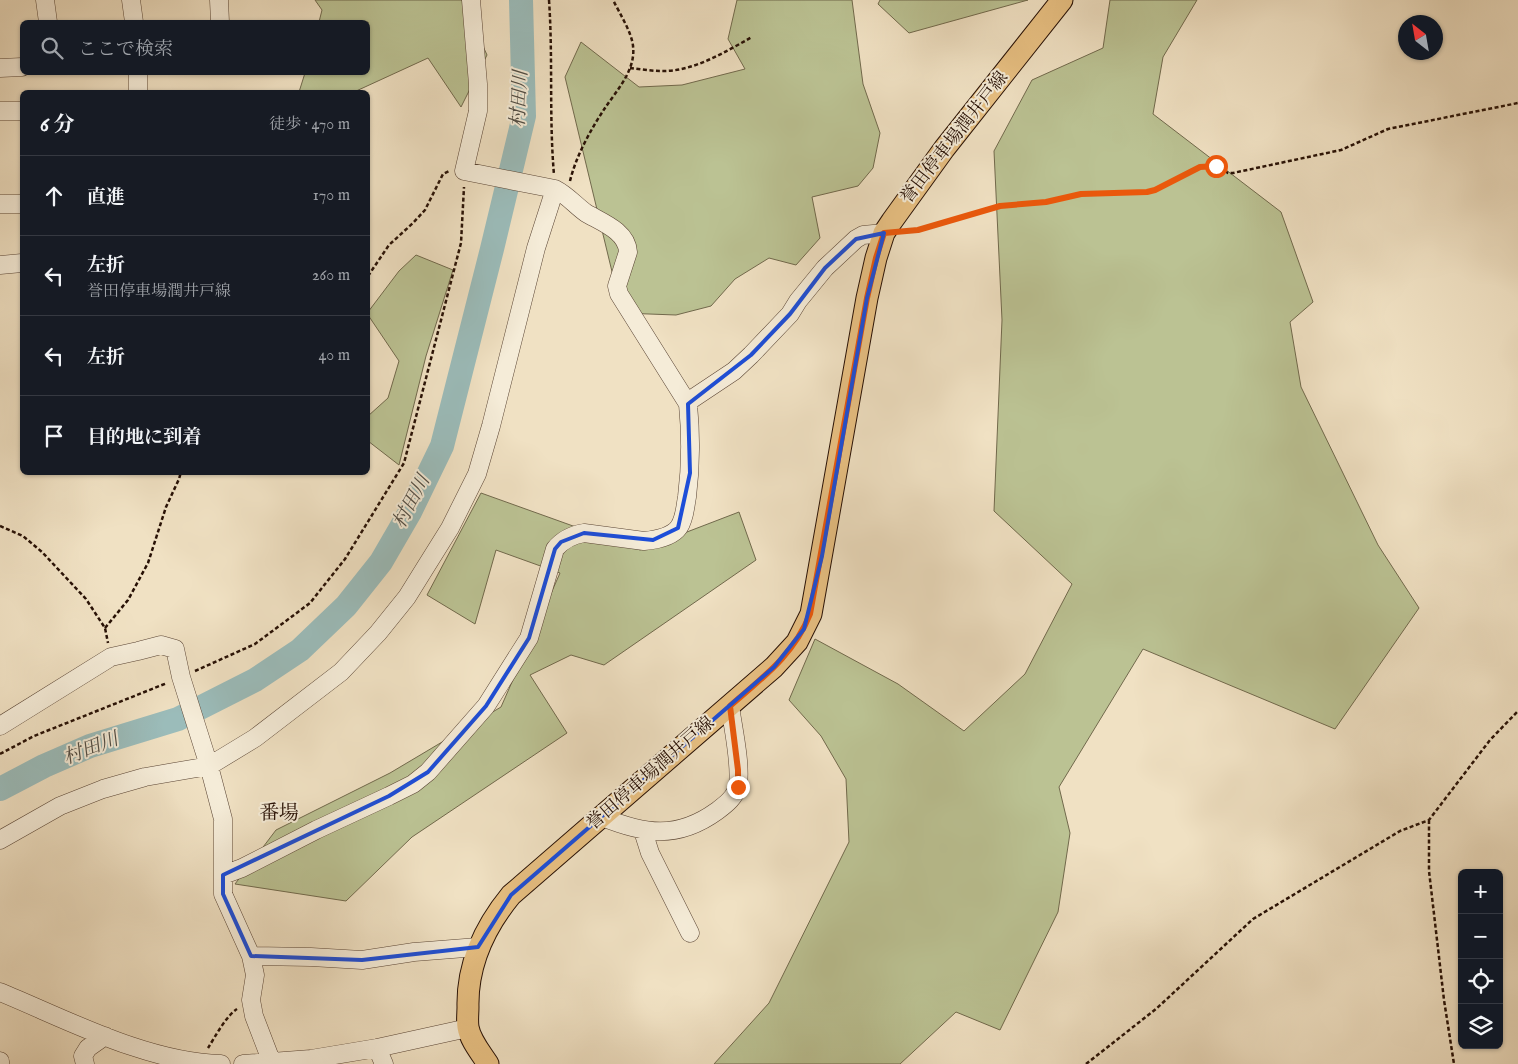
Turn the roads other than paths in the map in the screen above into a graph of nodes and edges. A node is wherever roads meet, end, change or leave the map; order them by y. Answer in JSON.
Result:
{"nodes":[{"id":1,"x":45,"y":0,"type":"edge"},
{"id":2,"x":131,"y":0,"type":"edge"},
{"id":3,"x":219,"y":0,"type":"edge"},
{"id":4,"x":471,"y":0,"type":"edge"},
{"id":5,"x":1062,"y":0,"type":"edge"},
{"id":6,"x":48,"y":20,"type":"edge"},
{"id":7,"x":134,"y":20,"type":"edge"},
{"id":8,"x":220,"y":20,"type":"edge"},
{"id":9,"x":20,"y":67,"type":"edge"},
{"id":10,"x":0,"y":68,"type":"edge"},
{"id":11,"x":138,"y":75,"type":"edge"},
{"id":12,"x":138,"y":90,"type":"edge"},
{"id":13,"x":0,"y":111,"type":"edge"},
{"id":14,"x":20,"y":111,"type":"edge"},
{"id":15,"x":560,"y":192,"type":"junction"},
{"id":16,"x":0,"y":204,"type":"edge"},
{"id":17,"x":20,"y":204,"type":"edge"},
{"id":18,"x":884,"y":233,"type":"junction"},
{"id":19,"x":20,"y":263,"type":"edge"},
{"id":20,"x":0,"y":265,"type":"edge"},
{"id":21,"x":688,"y":404,"type":"junction"},
{"id":22,"x":730,"y":706,"type":"junction"},
{"id":23,"x":0,"y":726,"type":"edge"},
{"id":24,"x":209,"y":766,"type":"junction"},
{"id":25,"x":602,"y":817,"type":"junction"},
{"id":26,"x":643,"y":831,"type":"junction"},
{"id":27,"x":0,"y":840,"type":"edge"},
{"id":28,"x":223,"y":875,"type":"junction"},
{"id":29,"x":690,"y":933,"type":"dead end"},
{"id":30,"x":478,"y":947,"type":"junction"},
{"id":31,"x":251,"y":956,"type":"junction"},
{"id":32,"x":0,"y":992,"type":"edge"},
{"id":33,"x":468,"y":1028,"type":"junction"},
{"id":34,"x":105,"y":1036,"type":"junction"},
{"id":35,"x":377,"y":1048,"type":"junction"},
{"id":36,"x":260,"y":1063,"type":"edge"},
{"id":37,"x":85,"y":1064,"type":"edge"},
{"id":38,"x":221,"y":1064,"type":"edge"},
{"id":39,"x":242,"y":1064,"type":"edge"},
{"id":40,"x":384,"y":1064,"type":"edge"},
{"id":41,"x":488,"y":1064,"type":"edge"}],
"edges":[{"from":1,"to":6,"type":"street"},
{"from":2,"to":7,"type":"street"},
{"from":3,"to":8,"type":"street"},
{"from":4,"to":15,"type":"street"},
{"from":5,"to":18,"type":"main road","name":"誉田停車場潤井戸線"},
{"from":9,"to":10,"type":"street"},
{"from":11,"to":12,"type":"street"},
{"from":13,"to":14,"type":"street"},
{"from":15,"to":21,"type":"street"},
{"from":15,"to":24,"type":"street"},
{"from":16,"to":17,"type":"street"},
{"from":18,"to":21,"type":"street"},
{"from":18,"to":22,"type":"main road","name":"誉田停車場潤井戸線"},
{"from":19,"to":20,"type":"street"},
{"from":21,"to":28,"type":"street"},
{"from":22,"to":25,"type":"main road","name":"誉田停車場潤井戸線"},
{"from":22,"to":26,"type":"street"},
{"from":23,"to":24,"type":"street"},
{"from":24,"to":27,"type":"street"},
{"from":24,"to":28,"type":"street"},
{"from":25,"to":26,"type":"street"},
{"from":25,"to":30,"type":"main road","name":"誉田停車場潤井戸線"},
{"from":26,"to":29,"type":"street"},
{"from":28,"to":31,"type":"street"},
{"from":30,"to":31,"type":"street"},
{"from":30,"to":33,"type":"main road","name":"誉田停車場潤井戸線"},
{"from":31,"to":36,"type":"street"},
{"from":32,"to":34,"type":"street"},
{"from":33,"to":35,"type":"street"},
{"from":33,"to":41,"type":"main road","name":"誉田停車場潤井戸線"},
{"from":34,"to":37,"type":"street"},
{"from":34,"to":38,"type":"street"},
{"from":35,"to":36,"type":"street"},
{"from":35,"to":40,"type":"street"},
{"from":36,"to":39,"type":"street"}]}
